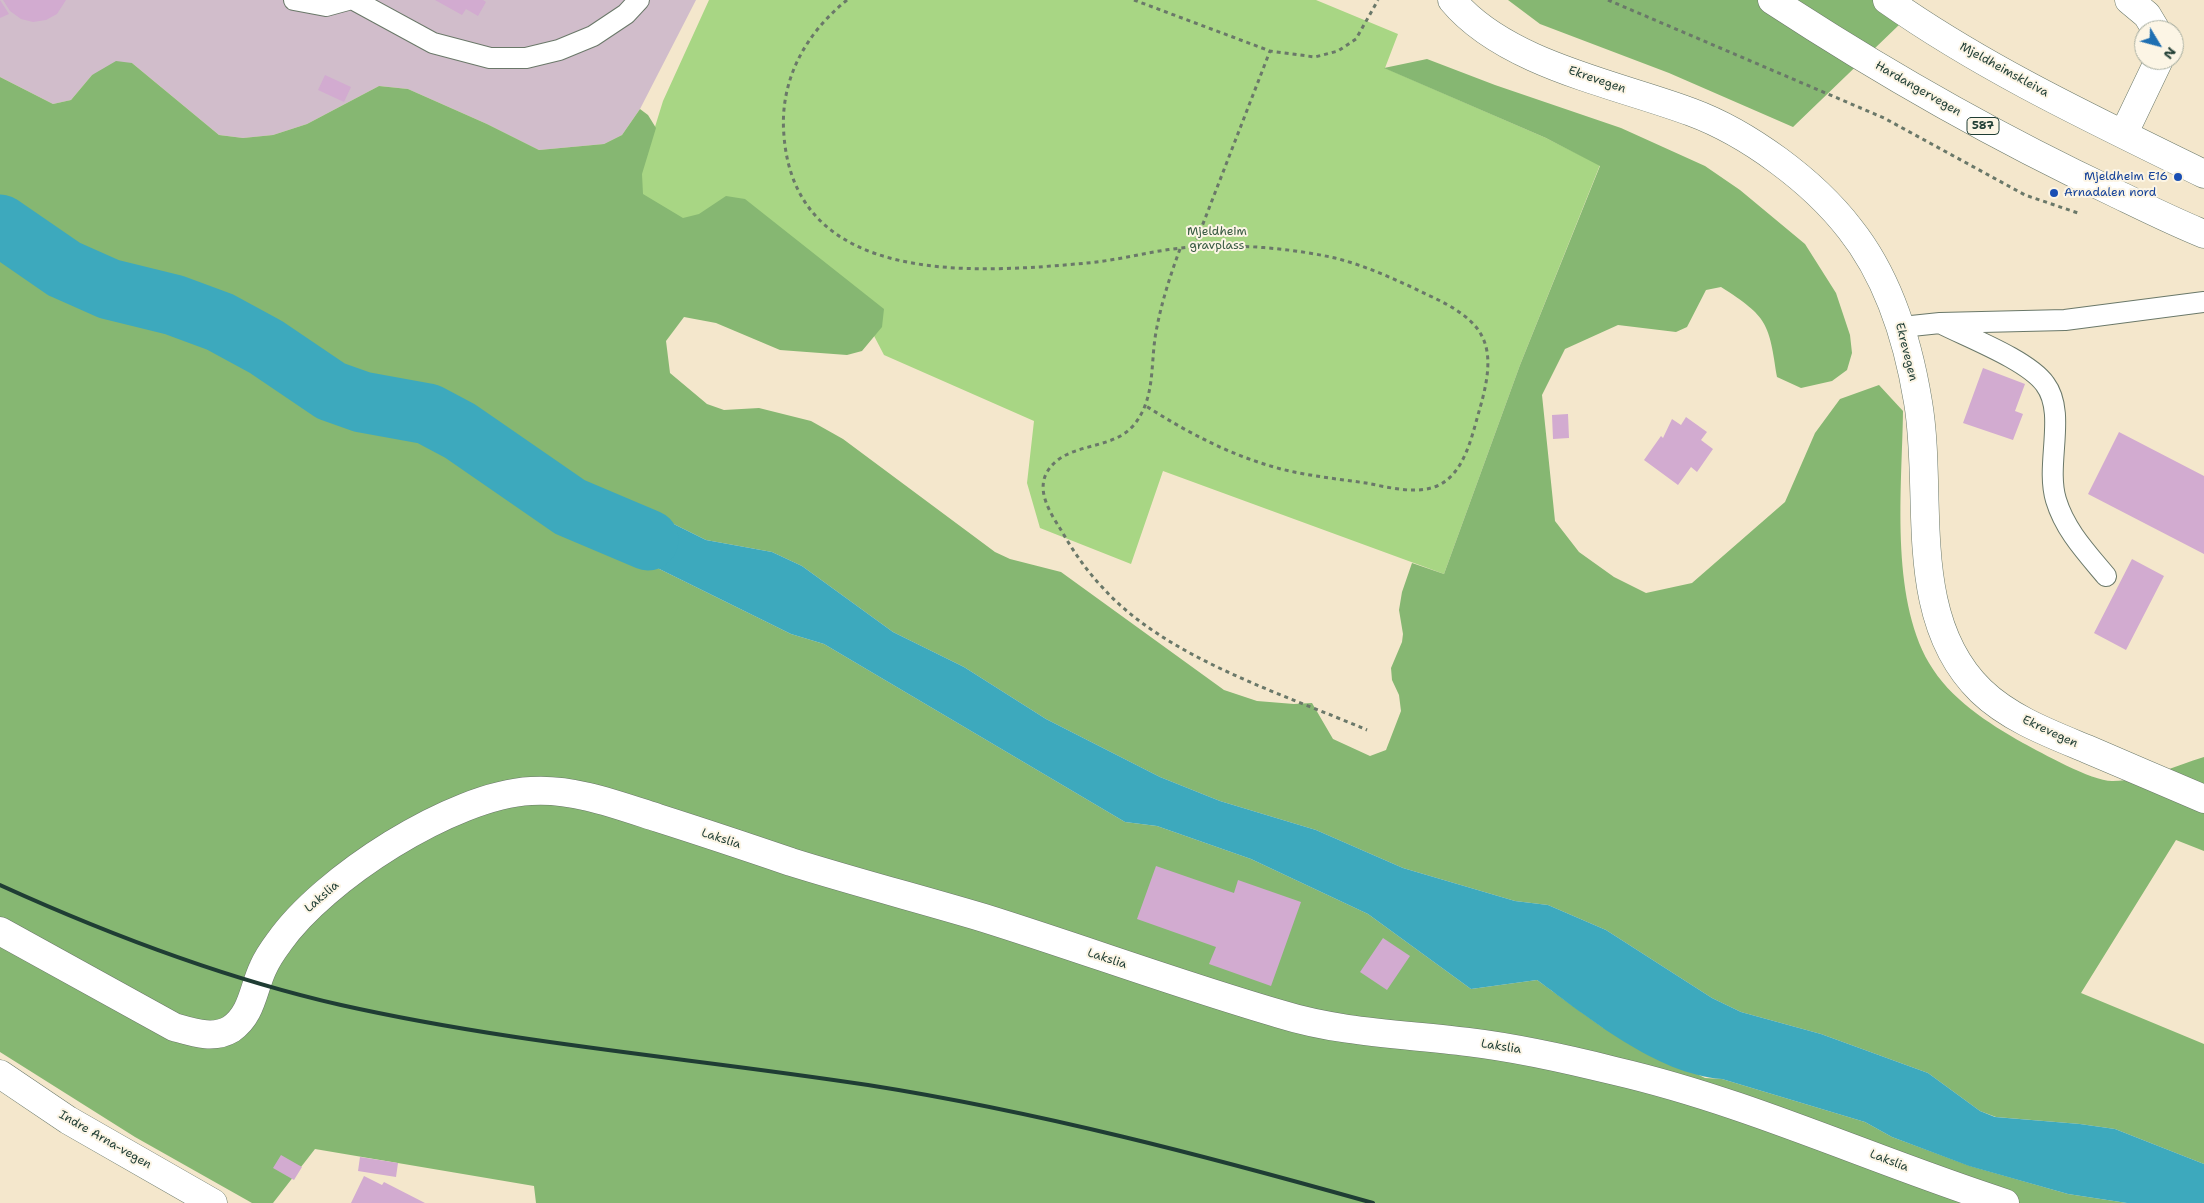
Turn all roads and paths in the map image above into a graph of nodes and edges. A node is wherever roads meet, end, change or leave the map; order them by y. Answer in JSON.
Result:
{"nodes":[{"id":1,"x":294,"y":0,"type":"edge"},
{"id":2,"x":348,"y":0,"type":"edge"},
{"id":3,"x":354,"y":0,"type":"edge"},
{"id":4,"x":639,"y":0,"type":"edge"},
{"id":5,"x":847,"y":0,"type":"edge"},
{"id":6,"x":1134,"y":0,"type":"edge"},
{"id":7,"x":1378,"y":0,"type":"edge"},
{"id":8,"x":1452,"y":0,"type":"edge"},
{"id":9,"x":1608,"y":0,"type":"edge"},
{"id":10,"x":1772,"y":0,"type":"edge"},
{"id":11,"x":1887,"y":0,"type":"edge"},
{"id":12,"x":2130,"y":0,"type":"edge"},
{"id":13,"x":2150,"y":20,"type":"edge"},
{"id":14,"x":1270,"y":51,"type":"junction"},
{"id":15,"x":2154,"y":70,"type":"edge"},
{"id":16,"x":2124,"y":134,"type":"junction"},
{"id":17,"x":2204,"y":174,"type":"edge"},
{"id":18,"x":2082,"y":214,"type":"dead end"},
{"id":19,"x":2204,"y":234,"type":"edge"},
{"id":20,"x":1194,"y":247,"type":"junction"},
{"id":21,"x":1180,"y":249,"type":"junction"},
{"id":22,"x":2204,"y":302,"type":"edge"},
{"id":23,"x":1940,"y":323,"type":"junction"},
{"id":24,"x":1902,"y":327,"type":"junction"},
{"id":25,"x":1146,"y":406,"type":"junction"},
{"id":26,"x":2106,"y":576,"type":"dead end"},
{"id":27,"x":1367,"y":730,"type":"dead end"},
{"id":28,"x":2204,"y":799,"type":"edge"},
{"id":29,"x":0,"y":932,"type":"edge"},
{"id":30,"x":0,"y":1074,"type":"edge"},
{"id":31,"x":213,"y":1203,"type":"edge"},
{"id":32,"x":2004,"y":1203,"type":"edge"}],
"edges":[{"from":1,"to":2,"type":"lane"},
{"from":3,"to":4,"type":"lane"},
{"from":5,"to":21,"type":"path"},
{"from":6,"to":14,"type":"path"},
{"from":7,"to":14,"type":"path"},
{"from":8,"to":24,"type":"street","name":"Ekrevegen"},
{"from":9,"to":18,"type":"path"},
{"from":10,"to":19,"type":"street","name":"Hardangervegen","number":"587"},
{"from":11,"to":16,"type":"street","name":"Mjeldheimskleiva"},
{"from":12,"to":13,"type":"street"},
{"from":14,"to":20,"type":"path"},
{"from":15,"to":16,"type":"street"},
{"from":16,"to":17,"type":"street","name":"Mjeldheimskleiva"},
{"from":20,"to":21,"type":"path"},
{"from":20,"to":25,"type":"path"},
{"from":21,"to":25,"type":"path"},
{"from":22,"to":23,"type":"lane"},
{"from":23,"to":24,"type":"lane"},
{"from":23,"to":26,"type":"lane"},
{"from":24,"to":28,"type":"street","name":"Ekrevegen"},
{"from":25,"to":27,"type":"path"},
{"from":29,"to":32,"type":"street","name":"Lakslia"},
{"from":30,"to":31,"type":"street","name":"Indre Arna-vegen"}]}
